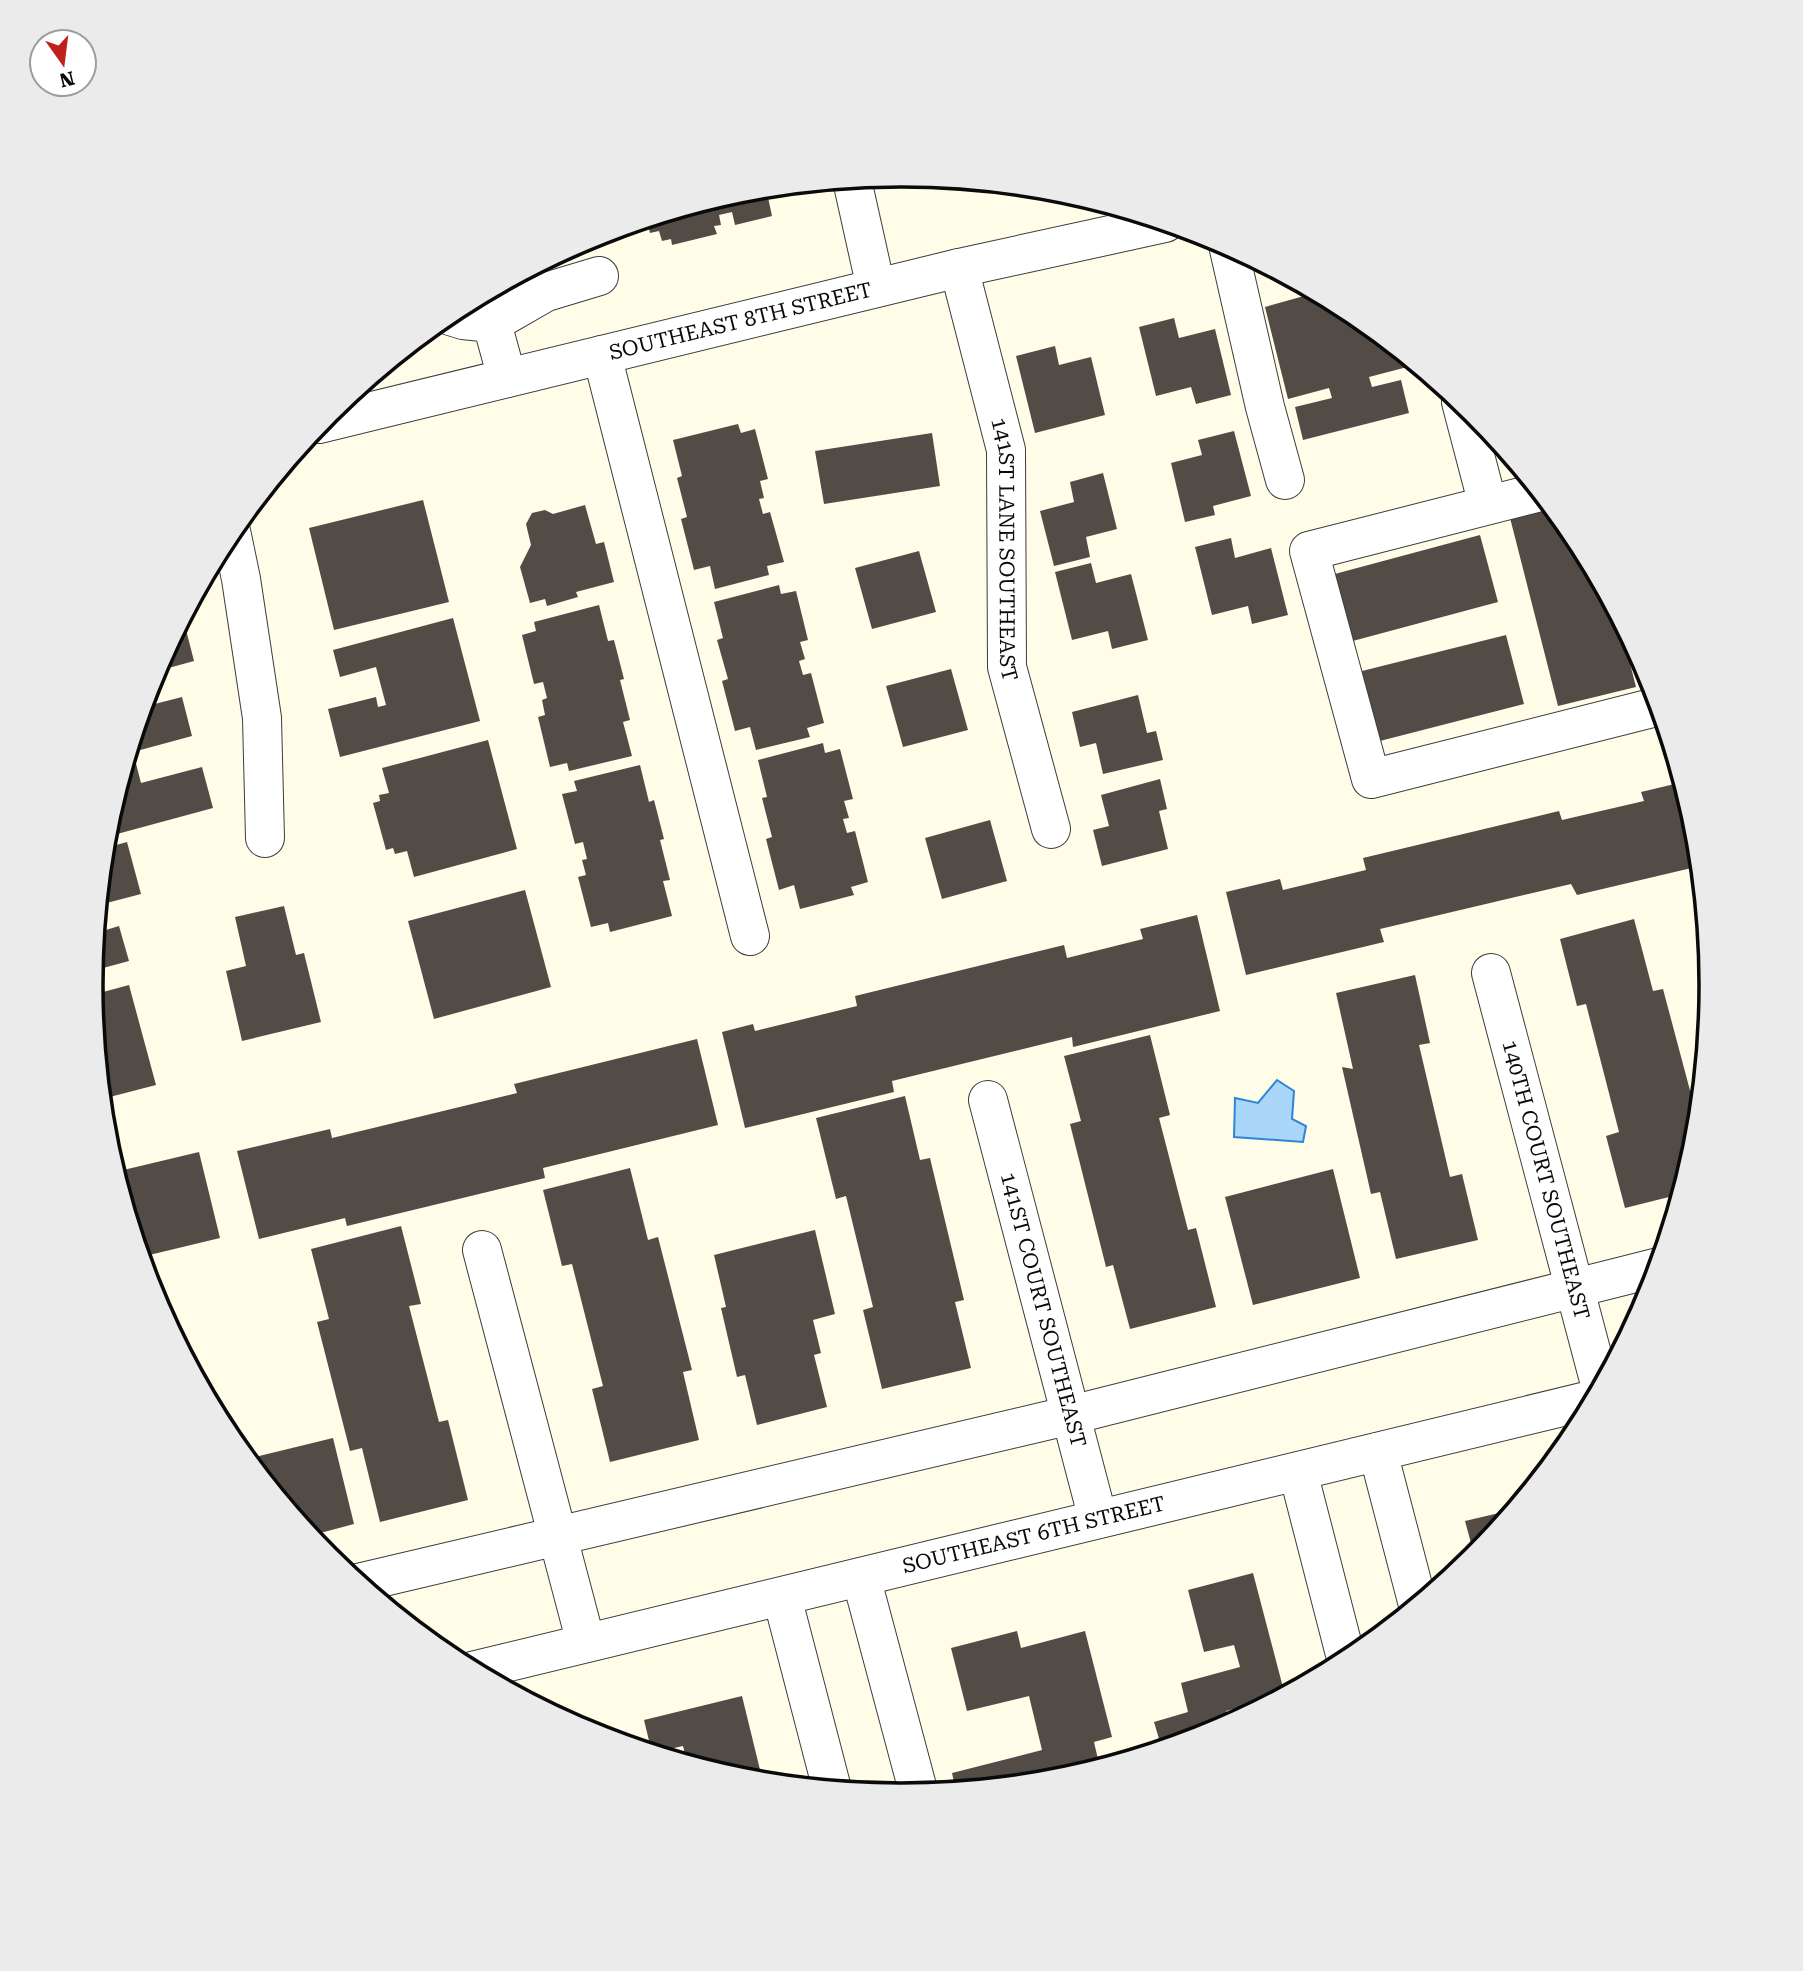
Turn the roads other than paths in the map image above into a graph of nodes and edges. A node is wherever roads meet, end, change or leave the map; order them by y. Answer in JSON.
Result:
{"nodes":[{"id":1,"x":854,"y":189,"type":"edge"},
{"id":2,"x":1148,"y":227,"type":"edge"},
{"id":3,"x":1231,"y":259,"type":"edge"},
{"id":4,"x":959,"y":268,"type":"junction"},
{"id":5,"x":599,"y":276,"type":"dead end"},
{"id":6,"x":876,"y":288,"type":"junction"},
{"id":7,"x":462,"y":320,"type":"edge"},
{"id":8,"x":492,"y":323,"type":"junction"},
{"id":9,"x":602,"y":355,"type":"junction"},
{"id":10,"x":507,"y":378,"type":"junction"},
{"id":11,"x":339,"y":419,"type":"edge"},
{"id":12,"x":1466,"y":421,"type":"edge"},
{"id":13,"x":1285,"y":480,"type":"dead end"},
{"id":14,"x":1530,"y":494,"type":"edge"},
{"id":15,"x":1488,"y":505,"type":"junction"},
{"id":16,"x":234,"y":548,"type":"edge"},
{"id":17,"x":1650,"y":709,"type":"edge"},
{"id":18,"x":1051,"y":829,"type":"dead end"},
{"id":19,"x":265,"y":838,"type":"dead end"},
{"id":20,"x":750,"y":936,"type":"dead end"},
{"id":21,"x":1491,"y":973,"type":"dead end"},
{"id":22,"x":988,"y":1100,"type":"dead end"},
{"id":23,"x":482,"y":1250,"type":"dead end"},
{"id":24,"x":1647,"y":1270,"type":"edge"},
{"id":25,"x":1574,"y":1289,"type":"junction"},
{"id":26,"x":1598,"y":1376,"type":"edge"},
{"id":27,"x":1582,"y":1402,"type":"edge"},
{"id":28,"x":1071,"y":1415,"type":"junction"},
{"id":29,"x":1378,"y":1452,"type":"junction"},
{"id":30,"x":1298,"y":1472,"type":"junction"},
{"id":31,"x":1098,"y":1519,"type":"junction"},
{"id":32,"x":557,"y":1536,"type":"junction"},
{"id":33,"x":860,"y":1577,"type":"junction"},
{"id":34,"x":369,"y":1580,"type":"edge"},
{"id":35,"x":1416,"y":1596,"type":"edge"},
{"id":36,"x":782,"y":1597,"type":"junction"},
{"id":37,"x":586,"y":1643,"type":"junction"},
{"id":38,"x":1344,"y":1650,"type":"edge"},
{"id":39,"x":487,"y":1667,"type":"edge"},
{"id":40,"x":830,"y":1780,"type":"edge"},
{"id":41,"x":916,"y":1783,"type":"edge"}],
"edges":[{"from":1,"to":6,"type":"street"},
{"from":2,"to":4,"type":"street","name":"SOUTHEAST 8TH STREET"},
{"from":3,"to":13,"type":"street"},
{"from":4,"to":6,"type":"street","name":"SOUTHEAST 8TH STREET"},
{"from":4,"to":18,"type":"street","name":"141ST LANE SOUTHEAST"},
{"from":5,"to":8,"type":"street"},
{"from":6,"to":9,"type":"street","name":"SOUTHEAST 8TH STREET"},
{"from":7,"to":8,"type":"street"},
{"from":8,"to":10,"type":"street"},
{"from":9,"to":10,"type":"street","name":"SOUTHEAST 8TH STREET"},
{"from":9,"to":20,"type":"street"},
{"from":10,"to":11,"type":"street","name":"SOUTHEAST 8TH STREET"},
{"from":12,"to":15,"type":"street"},
{"from":14,"to":15,"type":"street"},
{"from":15,"to":17,"type":"street"},
{"from":16,"to":19,"type":"street"},
{"from":21,"to":25,"type":"street","name":"140TH COURT SOUTHEAST"},
{"from":22,"to":28,"type":"street","name":"141ST COURT SOUTHEAST"},
{"from":23,"to":32,"type":"street"},
{"from":24,"to":25,"type":"street"},
{"from":25,"to":26,"type":"street","name":"140TH COURT SOUTHEAST"},
{"from":25,"to":28,"type":"street"},
{"from":27,"to":29,"type":"street","name":"SOUTHEAST 6TH STREET"},
{"from":28,"to":31,"type":"street","name":"141ST COURT SOUTHEAST"},
{"from":28,"to":32,"type":"street"},
{"from":29,"to":30,"type":"street","name":"SOUTHEAST 6TH STREET"},
{"from":29,"to":35,"type":"street"},
{"from":30,"to":31,"type":"street","name":"SOUTHEAST 6TH STREET"},
{"from":30,"to":38,"type":"street"},
{"from":31,"to":33,"type":"street","name":"SOUTHEAST 6TH STREET"},
{"from":32,"to":34,"type":"street"},
{"from":32,"to":37,"type":"street"},
{"from":33,"to":36,"type":"street","name":"SOUTHEAST 6TH STREET"},
{"from":33,"to":41,"type":"street"},
{"from":36,"to":37,"type":"street","name":"SOUTHEAST 6TH STREET"},
{"from":36,"to":40,"type":"street"},
{"from":37,"to":39,"type":"street","name":"SOUTHEAST 6TH STREET"}]}
